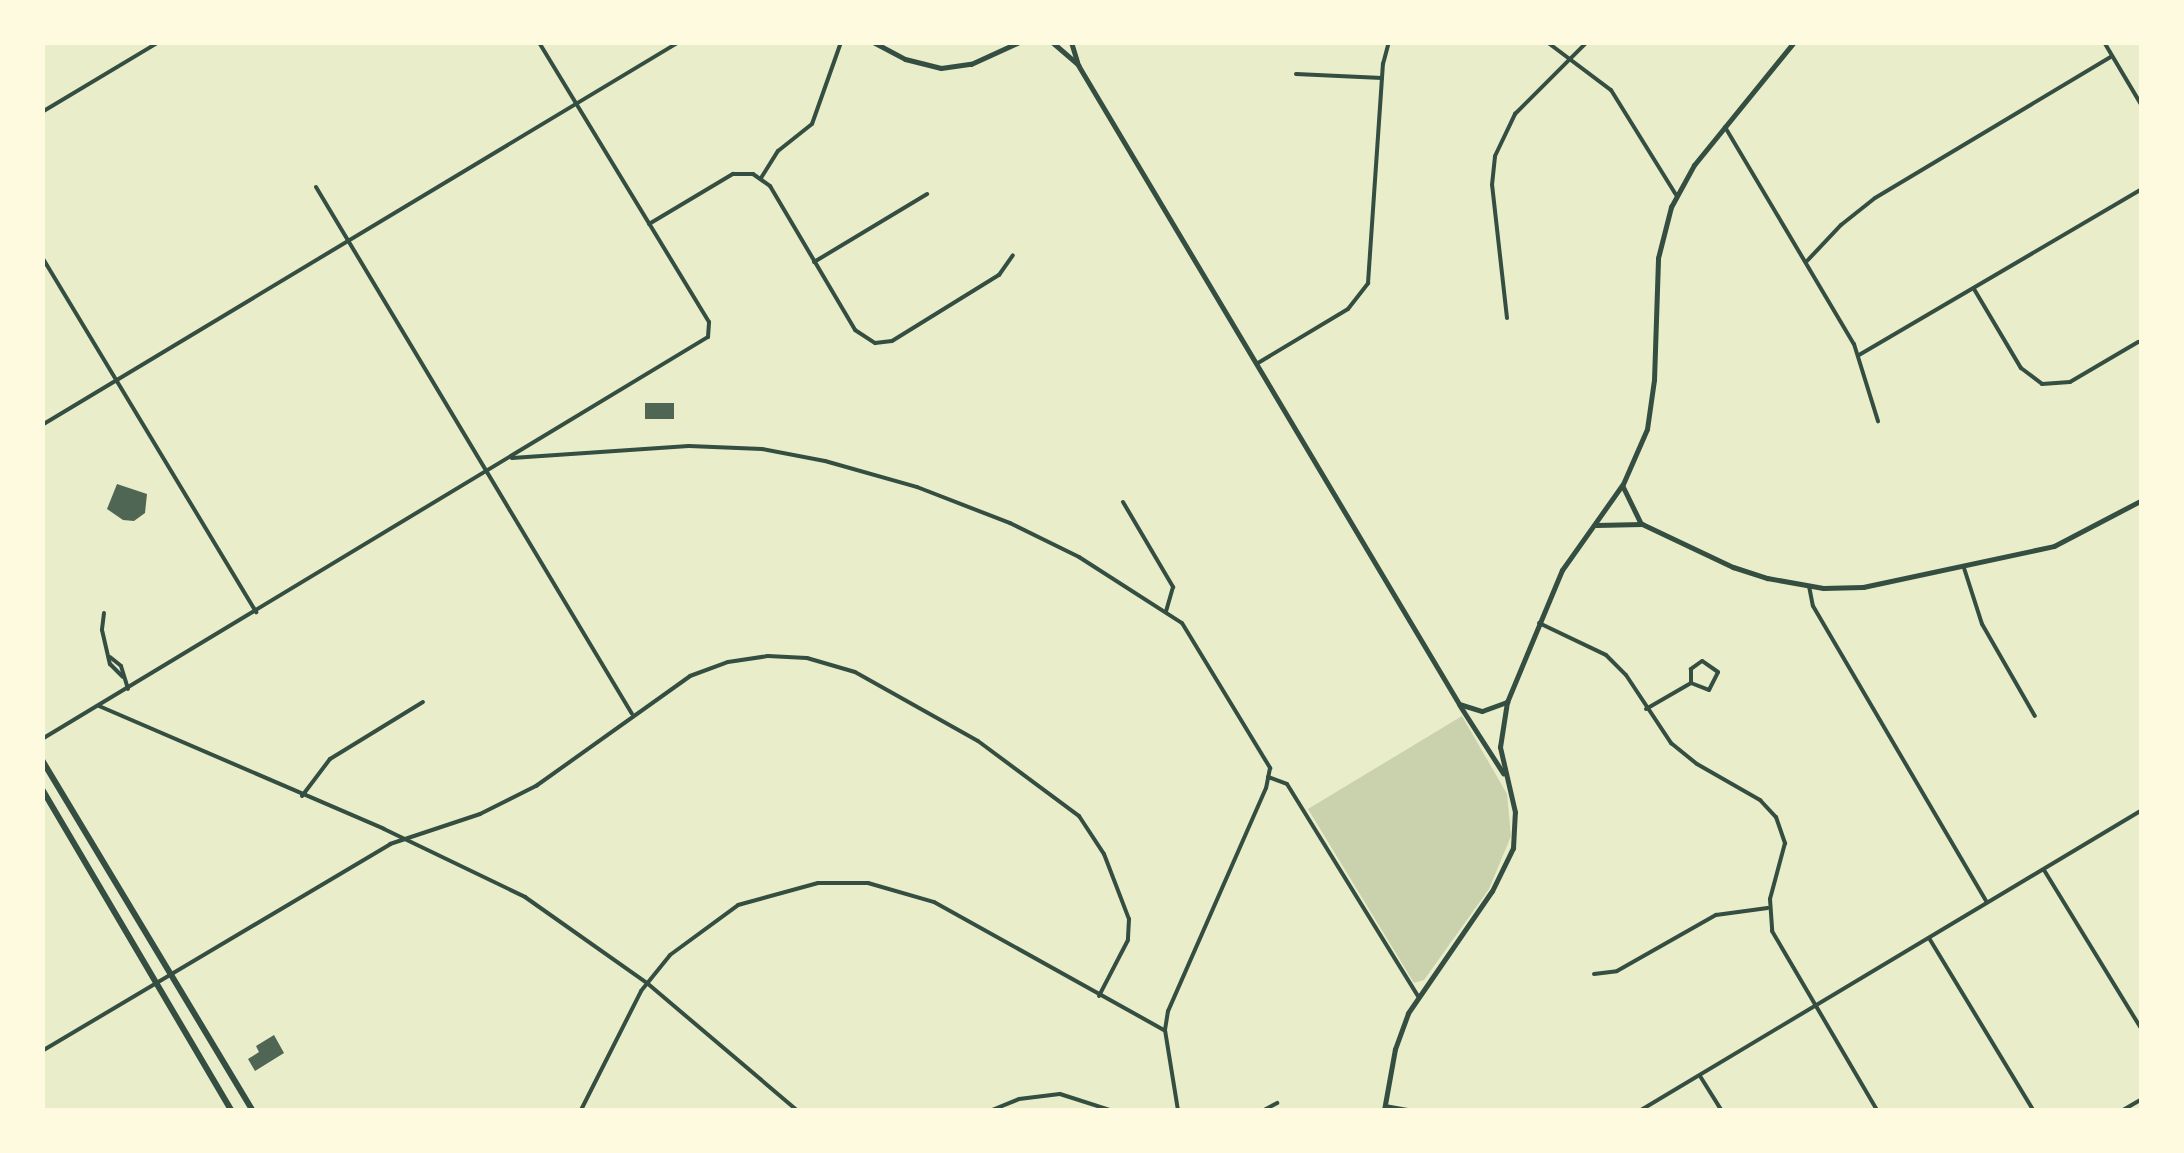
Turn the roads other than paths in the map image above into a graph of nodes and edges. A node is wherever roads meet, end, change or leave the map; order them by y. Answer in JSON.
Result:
{"nodes":[{"id":1,"x":159,"y":42,"type":"edge"},
{"id":2,"x":539,"y":42,"type":"edge"},
{"id":3,"x":679,"y":42,"type":"edge"},
{"id":4,"x":841,"y":42,"type":"edge"},
{"id":5,"x":873,"y":42,"type":"edge"},
{"id":6,"x":1019,"y":42,"type":"edge"},
{"id":7,"x":1052,"y":42,"type":"edge"},
{"id":8,"x":1071,"y":42,"type":"edge"},
{"id":9,"x":1389,"y":42,"type":"edge"},
{"id":10,"x":1547,"y":42,"type":"edge"},
{"id":11,"x":1587,"y":42,"type":"edge"},
{"id":12,"x":1794,"y":42,"type":"edge"},
{"id":13,"x":2104,"y":42,"type":"edge"},
{"id":14,"x":2112,"y":56,"type":"junction"},
{"id":15,"x":1571,"y":58,"type":"junction"},
{"id":16,"x":1078,"y":65,"type":"junction"},
{"id":17,"x":1296,"y":74,"type":"dead end"},
{"id":18,"x":1382,"y":78,"type":"junction"},
{"id":19,"x":576,"y":104,"type":"junction"},
{"id":20,"x":2142,"y":106,"type":"edge"},
{"id":21,"x":42,"y":112,"type":"edge"},
{"id":22,"x":1725,"y":128,"type":"junction"},
{"id":23,"x":760,"y":178,"type":"junction"},
{"id":24,"x":316,"y":187,"type":"dead end"},
{"id":25,"x":2142,"y":189,"type":"edge"},
{"id":26,"x":927,"y":194,"type":"dead end"},
{"id":27,"x":1676,"y":195,"type":"junction"},
{"id":28,"x":650,"y":224,"type":"junction"},
{"id":29,"x":347,"y":241,"type":"junction"},
{"id":30,"x":1012,"y":254,"type":"dead end"},
{"id":31,"x":42,"y":257,"type":"edge"},
{"id":32,"x":814,"y":262,"type":"junction"},
{"id":33,"x":1806,"y":262,"type":"junction"},
{"id":34,"x":1974,"y":288,"type":"junction"},
{"id":35,"x":1507,"y":318,"type":"dead end"},
{"id":36,"x":2138,"y":342,"type":"dead end"},
{"id":37,"x":1859,"y":355,"type":"junction"},
{"id":38,"x":1256,"y":365,"type":"junction"},
{"id":39,"x":117,"y":380,"type":"junction"},
{"id":40,"x":1878,"y":420,"type":"dead end"},
{"id":41,"x":42,"y":425,"type":"edge"},
{"id":42,"x":512,"y":458,"type":"junction"},
{"id":43,"x":486,"y":473,"type":"junction"},
{"id":44,"x":1623,"y":484,"type":"junction"},
{"id":45,"x":2142,"y":500,"type":"edge"},
{"id":46,"x":1123,"y":502,"type":"dead end"},
{"id":47,"x":1642,"y":524,"type":"junction"},
{"id":48,"x":1593,"y":526,"type":"junction"},
{"id":49,"x":1964,"y":568,"type":"junction"},
{"id":50,"x":1809,"y":586,"type":"junction"},
{"id":51,"x":256,"y":612,"type":"junction"},
{"id":52,"x":1166,"y":612,"type":"junction"},
{"id":53,"x":104,"y":613,"type":"dead end"},
{"id":54,"x":1540,"y":623,"type":"junction"},
{"id":55,"x":1691,"y":683,"type":"junction"},
{"id":56,"x":128,"y":688,"type":"junction"},
{"id":57,"x":423,"y":702,"type":"dead end"},
{"id":58,"x":1508,"y":702,"type":"junction"},
{"id":59,"x":1458,"y":704,"type":"junction"},
{"id":60,"x":99,"y":706,"type":"junction"},
{"id":61,"x":1646,"y":709,"type":"junction"},
{"id":62,"x":632,"y":714,"type":"junction"},
{"id":63,"x":2035,"y":716,"type":"dead end"},
{"id":64,"x":42,"y":740,"type":"edge"},
{"id":65,"x":42,"y":760,"type":"edge"},
{"id":66,"x":1504,"y":774,"type":"junction"},
{"id":67,"x":1268,"y":778,"type":"junction"},
{"id":68,"x":42,"y":789,"type":"edge"},
{"id":69,"x":302,"y":796,"type":"junction"},
{"id":70,"x":2142,"y":810,"type":"edge"},
{"id":71,"x":406,"y":840,"type":"junction"},
{"id":72,"x":2044,"y":870,"type":"junction"},
{"id":73,"x":1987,"y":902,"type":"junction"},
{"id":74,"x":1770,"y":908,"type":"junction"},
{"id":75,"x":1929,"y":938,"type":"junction"},
{"id":76,"x":1594,"y":974,"type":"dead end"},
{"id":77,"x":171,"y":976,"type":"junction"},
{"id":78,"x":158,"y":983,"type":"junction"},
{"id":79,"x":647,"y":983,"type":"junction"},
{"id":80,"x":1099,"y":996,"type":"junction"},
{"id":81,"x":1418,"y":996,"type":"junction"},
{"id":82,"x":1815,"y":1006,"type":"junction"},
{"id":83,"x":1165,"y":1030,"type":"junction"},
{"id":84,"x":2142,"y":1030,"type":"edge"},
{"id":85,"x":42,"y":1051,"type":"edge"},
{"id":86,"x":1700,"y":1076,"type":"junction"},
{"id":87,"x":2142,"y":1099,"type":"edge"},
{"id":88,"x":1278,"y":1103,"type":"dead end"},
{"id":89,"x":1384,"y":1108,"type":"edge"},
{"id":90,"x":231,"y":1110,"type":"edge"},
{"id":91,"x":252,"y":1110,"type":"edge"},
{"id":92,"x":582,"y":1110,"type":"edge"},
{"id":93,"x":797,"y":1110,"type":"edge"},
{"id":94,"x":992,"y":1110,"type":"edge"},
{"id":95,"x":1110,"y":1110,"type":"edge"},
{"id":96,"x":1178,"y":1110,"type":"edge"},
{"id":97,"x":1264,"y":1110,"type":"edge"},
{"id":98,"x":1408,"y":1110,"type":"edge"},
{"id":99,"x":1641,"y":1110,"type":"edge"},
{"id":100,"x":1721,"y":1110,"type":"edge"},
{"id":101,"x":1877,"y":1110,"type":"edge"},
{"id":102,"x":2033,"y":1110,"type":"edge"},
{"id":103,"x":2122,"y":1110,"type":"edge"}],
"edges":[{"from":1,"to":21,"type":"street"},
{"from":2,"to":19,"type":"street"},
{"from":3,"to":19,"type":"street"},
{"from":4,"to":23,"type":"street"},
{"from":5,"to":6,"type":"street"},
{"from":7,"to":16,"type":"street"},
{"from":8,"to":16,"type":"street"},
{"from":9,"to":18,"type":"street"},
{"from":10,"to":15,"type":"street"},
{"from":11,"to":15,"type":"street"},
{"from":12,"to":22,"type":"street"},
{"from":13,"to":14,"type":"street"},
{"from":14,"to":20,"type":"street"},
{"from":14,"to":33,"type":"street"},
{"from":15,"to":27,"type":"street"},
{"from":15,"to":35,"type":"street"},
{"from":16,"to":38,"type":"street"},
{"from":17,"to":18,"type":"street"},
{"from":18,"to":38,"type":"street"},
{"from":19,"to":28,"type":"street"},
{"from":19,"to":29,"type":"street"},
{"from":22,"to":27,"type":"street"},
{"from":22,"to":33,"type":"street"},
{"from":23,"to":28,"type":"street"},
{"from":23,"to":32,"type":"street"},
{"from":24,"to":29,"type":"street"},
{"from":25,"to":34,"type":"street"},
{"from":26,"to":32,"type":"street"},
{"from":27,"to":44,"type":"street"},
{"from":28,"to":42,"type":"street"},
{"from":29,"to":39,"type":"street"},
{"from":29,"to":43,"type":"street"},
{"from":30,"to":32,"type":"street"},
{"from":31,"to":39,"type":"street"},
{"from":33,"to":37,"type":"street"},
{"from":34,"to":36,"type":"street"},
{"from":34,"to":37,"type":"street"},
{"from":37,"to":40,"type":"street"},
{"from":38,"to":59,"type":"street"},
{"from":39,"to":41,"type":"street"},
{"from":39,"to":51,"type":"street"},
{"from":42,"to":43,"type":"street"},
{"from":42,"to":52,"type":"street"},
{"from":43,"to":51,"type":"street"},
{"from":43,"to":62,"type":"street"},
{"from":44,"to":47,"type":"street"},
{"from":44,"to":48,"type":"street"},
{"from":45,"to":49,"type":"street"},
{"from":46,"to":52,"type":"street"},
{"from":47,"to":48,"type":"street"},
{"from":47,"to":50,"type":"street"},
{"from":48,"to":54,"type":"street"},
{"from":49,"to":50,"type":"street"},
{"from":49,"to":63,"type":"street"},
{"from":50,"to":73,"type":"street"},
{"from":51,"to":56,"type":"street"},
{"from":52,"to":67,"type":"street"},
{"from":53,"to":56,"type":"street"},
{"from":54,"to":58,"type":"street"},
{"from":54,"to":61,"type":"street"},
{"from":55,"to":55,"type":"street"},
{"from":55,"to":61,"type":"street"},
{"from":56,"to":60,"type":"street"},
{"from":57,"to":69,"type":"street"},
{"from":58,"to":59,"type":"street"},
{"from":58,"to":66,"type":"street"},
{"from":59,"to":66,"type":"street"},
{"from":60,"to":64,"type":"street"},
{"from":60,"to":69,"type":"street"},
{"from":61,"to":74,"type":"street"},
{"from":62,"to":71,"type":"street"},
{"from":62,"to":80,"type":"street"},
{"from":65,"to":77,"type":"main road"},
{"from":66,"to":81,"type":"street"},
{"from":67,"to":81,"type":"street"},
{"from":67,"to":83,"type":"street"},
{"from":68,"to":78,"type":"main road"},
{"from":69,"to":71,"type":"street"},
{"from":70,"to":72,"type":"street"},
{"from":71,"to":77,"type":"street"},
{"from":71,"to":79,"type":"street"},
{"from":72,"to":73,"type":"street"},
{"from":72,"to":84,"type":"street"},
{"from":73,"to":75,"type":"street"},
{"from":74,"to":76,"type":"street"},
{"from":74,"to":82,"type":"street"},
{"from":75,"to":82,"type":"street"},
{"from":75,"to":102,"type":"street"},
{"from":77,"to":78,"type":"street"},
{"from":77,"to":91,"type":"main road"},
{"from":78,"to":85,"type":"street"},
{"from":78,"to":90,"type":"main road"},
{"from":79,"to":80,"type":"street"},
{"from":79,"to":92,"type":"street"},
{"from":79,"to":93,"type":"street"},
{"from":80,"to":83,"type":"street"},
{"from":81,"to":89,"type":"street"},
{"from":82,"to":86,"type":"street"},
{"from":82,"to":101,"type":"street"},
{"from":83,"to":96,"type":"street"},
{"from":86,"to":99,"type":"street"},
{"from":86,"to":100,"type":"street"},
{"from":87,"to":103,"type":"street"},
{"from":88,"to":97,"type":"street"},
{"from":89,"to":98,"type":"street"},
{"from":94,"to":95,"type":"street"}]}
